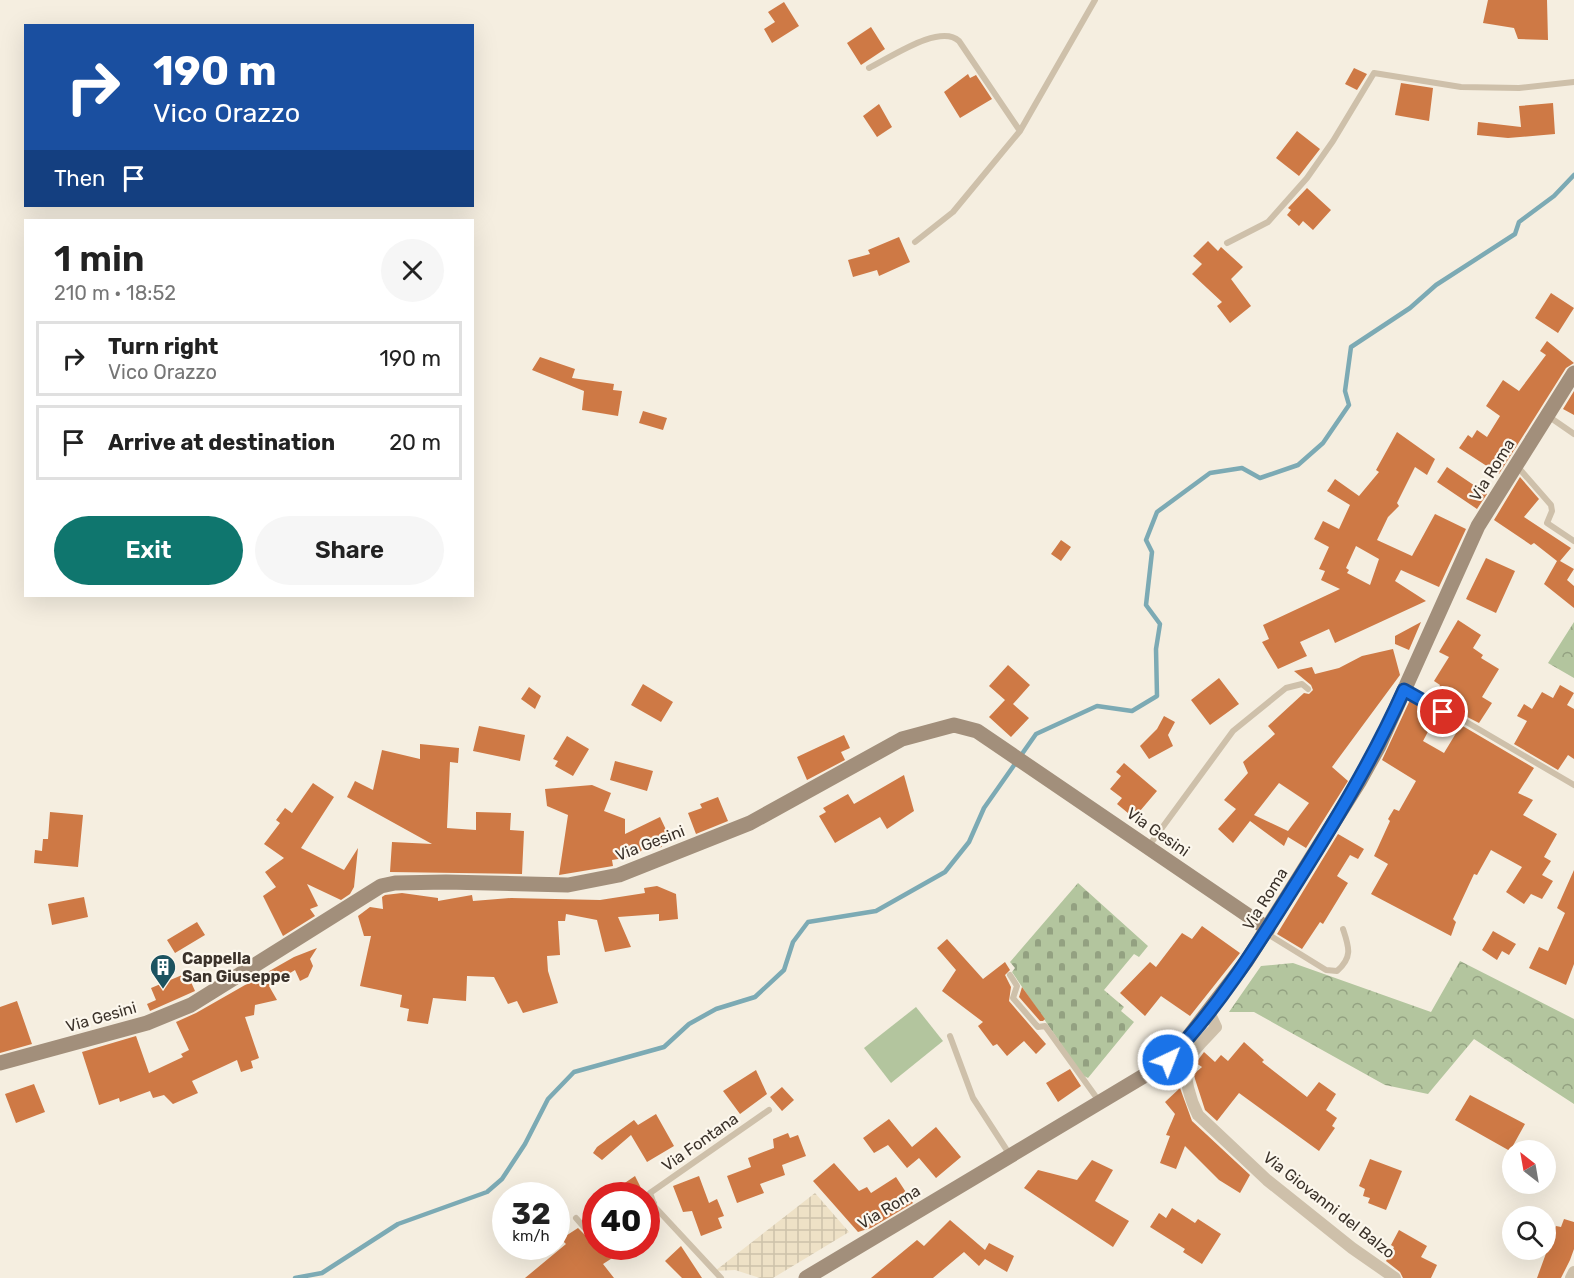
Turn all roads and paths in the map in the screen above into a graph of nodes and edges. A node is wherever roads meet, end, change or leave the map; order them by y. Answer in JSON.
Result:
{"nodes":[{"id":1,"x":1095,"y":0,"type":"edge"},
{"id":2,"x":869,"y":68,"type":"dead end"},
{"id":3,"x":1574,"y":82,"type":"edge"},
{"id":4,"x":1020,"y":131,"type":"junction"},
{"id":5,"x":915,"y":242,"type":"dead end"},
{"id":6,"x":1227,"y":243,"type":"dead end"},
{"id":7,"x":1574,"y":373,"type":"edge"},
{"id":8,"x":1547,"y":416,"type":"junction"},
{"id":9,"x":1574,"y":434,"type":"edge"},
{"id":10,"x":1516,"y":465,"type":"junction"},
{"id":11,"x":1574,"y":541,"type":"edge"},
{"id":12,"x":1308,"y":689,"type":"dead end"},
{"id":13,"x":1404,"y":690,"type":"junction"},
{"id":14,"x":1574,"y":785,"type":"edge"},
{"id":15,"x":1148,"y":847,"type":"junction"},
{"id":16,"x":1343,"y":929,"type":"dead end"},
{"id":17,"x":1267,"y":931,"type":"junction"},
{"id":18,"x":1010,"y":975,"type":"dead end"},
{"id":19,"x":1209,"y":1012,"type":"junction"},
{"id":20,"x":950,"y":1036,"type":"dead end"},
{"id":21,"x":0,"y":1064,"type":"edge"},
{"id":22,"x":1099,"y":1101,"type":"junction"},
{"id":23,"x":769,"y":1110,"type":"dead end"},
{"id":24,"x":1011,"y":1156,"type":"junction"},
{"id":25,"x":660,"y":1186,"type":"edge"},
{"id":26,"x":660,"y":1210,"type":"edge"},
{"id":27,"x":576,"y":1218,"type":"dead end"},
{"id":28,"x":582,"y":1225,"type":"edge"},
{"id":29,"x":1574,"y":1272,"type":"edge"},
{"id":30,"x":721,"y":1278,"type":"edge"},
{"id":31,"x":806,"y":1278,"type":"edge"},
{"id":32,"x":1395,"y":1278,"type":"edge"},
{"id":33,"x":1572,"y":1278,"type":"edge"}],
"edges":[{"from":1,"to":4,"type":"lane"},
{"from":2,"to":4,"type":"lane"},
{"from":3,"to":6,"type":"lane"},
{"from":4,"to":5,"type":"lane"},
{"from":7,"to":8,"type":"street","name":"Via Roma"},
{"from":8,"to":9,"type":"lane"},
{"from":8,"to":10,"type":"street","name":"Via Roma"},
{"from":10,"to":11,"type":"lane"},
{"from":10,"to":13,"type":"street","name":"Via Roma"},
{"from":12,"to":15,"type":"lane"},
{"from":13,"to":14,"type":"lane"},
{"from":13,"to":17,"type":"street","name":"Via Roma"},
{"from":15,"to":17,"type":"street","name":"Via Gesini"},
{"from":15,"to":21,"type":"street","name":"Via Gesini"},
{"from":16,"to":17,"type":"lane"},
{"from":17,"to":19,"type":"street","name":"Via Roma"},
{"from":18,"to":22,"type":"lane"},
{"from":19,"to":22,"type":"street","name":"Via Roma"},
{"from":19,"to":32,"type":"street","name":"Via Giovanni del Balzo"},
{"from":20,"to":24,"type":"lane"},
{"from":22,"to":24,"type":"street","name":"Via Roma"},
{"from":23,"to":25,"type":"lane","name":"Via Fontana"},
{"from":24,"to":31,"type":"street","name":"Via Roma"},
{"from":26,"to":30,"type":"lane"},
{"from":27,"to":28,"type":"lane"},
{"from":29,"to":33,"type":"street"}]}
